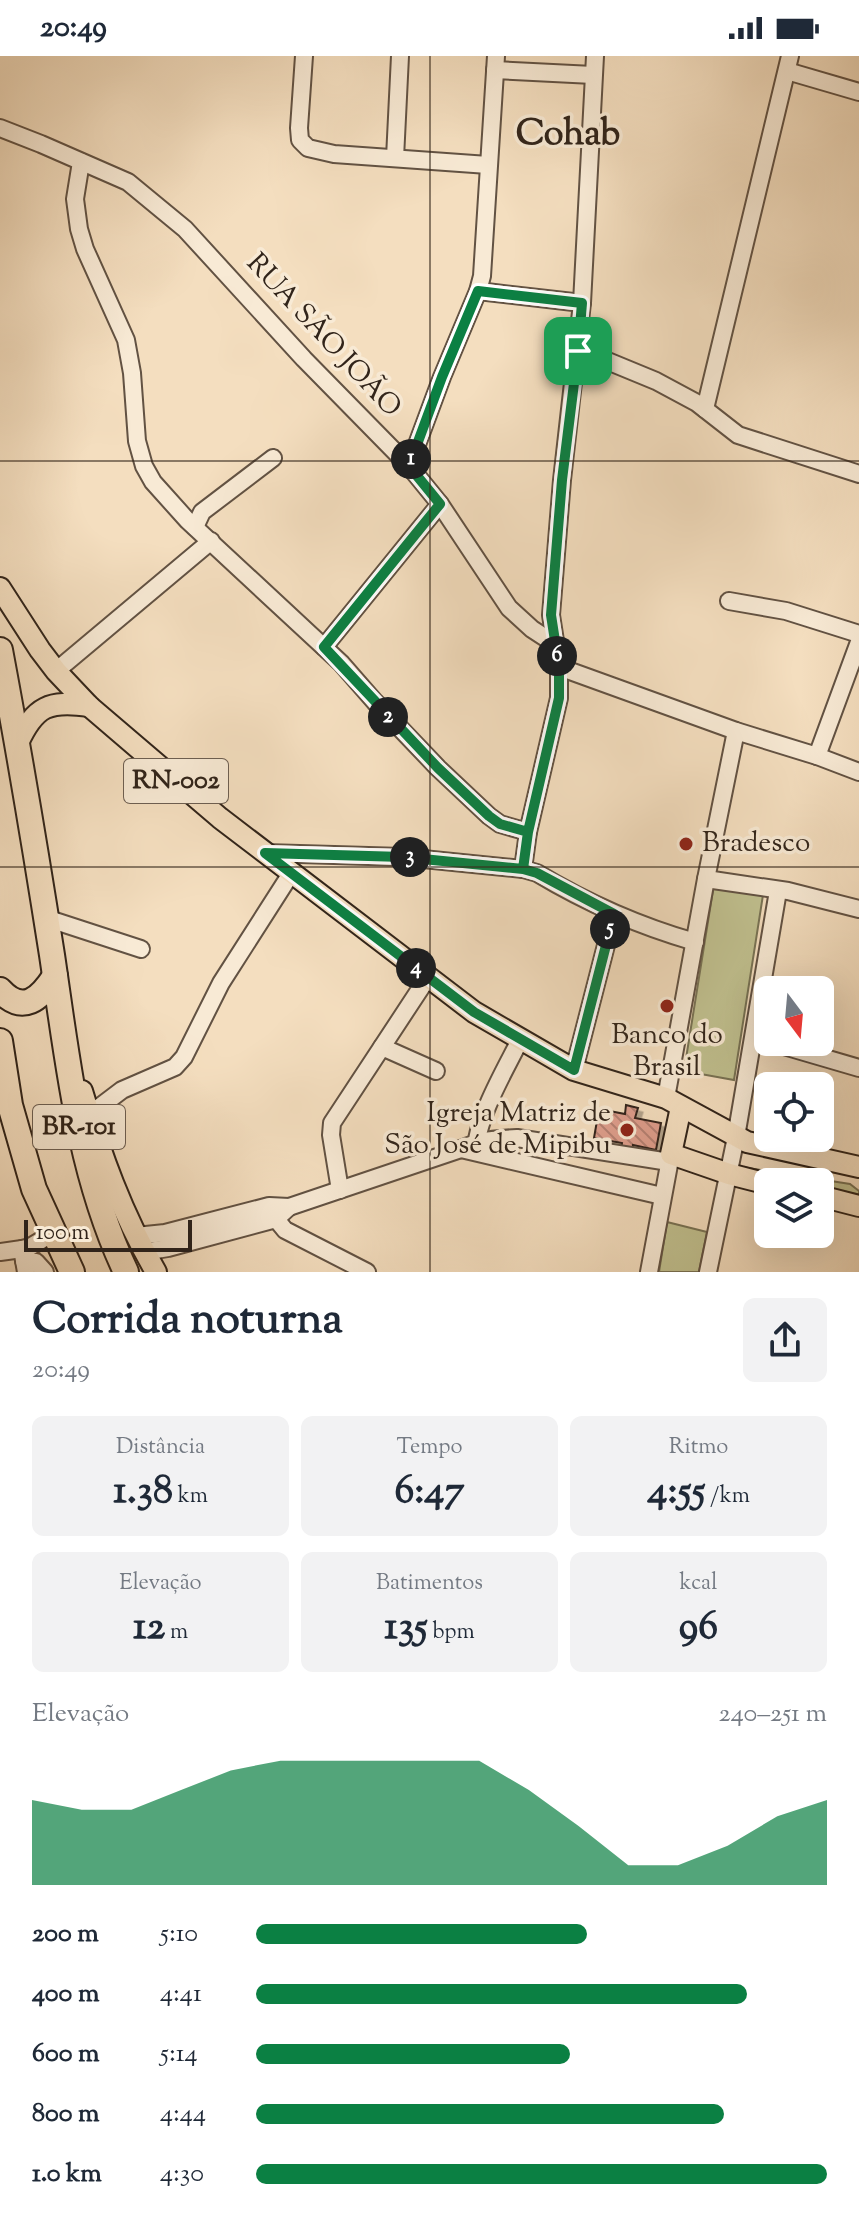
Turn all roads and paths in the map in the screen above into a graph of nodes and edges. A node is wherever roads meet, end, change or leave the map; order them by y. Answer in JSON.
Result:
{"nodes":[{"id":1,"x":304,"y":56,"type":"edge"},
{"id":2,"x":400,"y":56,"type":"edge"},
{"id":3,"x":595,"y":56,"type":"edge"},
{"id":4,"x":496,"y":63,"type":"edge"},
{"id":5,"x":788,"y":63,"type":"edge"},
{"id":6,"x":593,"y":75,"type":"junction"},
{"id":7,"x":859,"y":92,"type":"edge"},
{"id":8,"x":0,"y":128,"type":"edge"},
{"id":9,"x":395,"y":158,"type":"junction"},
{"id":10,"x":81,"y":162,"type":"junction"},
{"id":11,"x":488,"y":165,"type":"junction"},
{"id":12,"x":478,"y":291,"type":"junction"},
{"id":13,"x":582,"y":303,"type":"junction"},
{"id":14,"x":578,"y":351,"type":"junction"},
{"id":15,"x":705,"y":409,"type":"junction"},
{"id":16,"x":273,"y":458,"type":"dead end"},
{"id":17,"x":409,"y":466,"type":"junction"},
{"id":18,"x":859,"y":474,"type":"edge"},
{"id":19,"x":440,"y":504,"type":"junction"},
{"id":20,"x":195,"y":527,"type":"junction"},
{"id":21,"x":211,"y":541,"type":"junction"},
{"id":22,"x":0,"y":588,"type":"edge"},
{"id":23,"x":729,"y":601,"type":"dead end"},
{"id":24,"x":859,"y":634,"type":"edge"},
{"id":25,"x":859,"y":642,"type":"edge"},
{"id":26,"x":555,"y":644,"type":"junction"},
{"id":27,"x":324,"y":647,"type":"junction"},
{"id":28,"x":0,"y":650,"type":"edge"},
{"id":29,"x":559,"y":667,"type":"junction"},
{"id":30,"x":56,"y":671,"type":"junction"},
{"id":31,"x":89,"y":706,"type":"junction"},
{"id":32,"x":736,"y":731,"type":"junction"},
{"id":33,"x":18,"y":743,"type":"junction"},
{"id":34,"x":817,"y":756,"type":"junction"},
{"id":35,"x":859,"y":772,"type":"edge"},
{"id":36,"x":528,"y":832,"type":"junction"},
{"id":37,"x":265,"y":853,"type":"junction"},
{"id":38,"x":523,"y":869,"type":"junction"},
{"id":39,"x":292,"y":872,"type":"junction"},
{"id":40,"x":706,"y":879,"type":"junction"},
{"id":41,"x":778,"y":891,"type":"junction"},
{"id":42,"x":859,"y":909,"type":"edge"},
{"id":43,"x":614,"y":914,"type":"junction"},
{"id":44,"x":46,"y":918,"type":"junction"},
{"id":45,"x":695,"y":942,"type":"junction"},
{"id":46,"x":141,"y":949,"type":"dead end"},
{"id":47,"x":55,"y":976,"type":"junction"},
{"id":48,"x":770,"y":976,"type":"edge"},
{"id":49,"x":428,"y":977,"type":"junction"},
{"id":50,"x":0,"y":990,"type":"edge"},
{"id":51,"x":63,"y":1028,"type":"junction"},
{"id":52,"x":520,"y":1040,"type":"junction"},
{"id":53,"x":0,"y":1041,"type":"edge"},
{"id":54,"x":382,"y":1047,"type":"junction"},
{"id":55,"x":759,"y":1056,"type":"edge"},
{"id":56,"x":818,"y":1056,"type":"edge"},
{"id":57,"x":859,"y":1068,"type":"edge"},
{"id":58,"x":574,"y":1070,"type":"junction"},
{"id":59,"x":436,"y":1071,"type":"dead end"},
{"id":60,"x":673,"y":1102,"type":"junction"},
{"id":61,"x":89,"y":1115,"type":"junction"},
{"id":62,"x":736,"y":1137,"type":"junction"},
{"id":63,"x":471,"y":1148,"type":"junction"},
{"id":64,"x":670,"y":1158,"type":"junction"},
{"id":65,"x":859,"y":1167,"type":"edge"},
{"id":66,"x":729,"y":1174,"type":"junction"},
{"id":67,"x":754,"y":1180,"type":"edge"},
{"id":68,"x":340,"y":1190,"type":"junction"},
{"id":69,"x":662,"y":1196,"type":"junction"},
{"id":70,"x":834,"y":1200,"type":"edge"},
{"id":71,"x":859,"y":1206,"type":"edge"},
{"id":72,"x":272,"y":1212,"type":"junction"},
{"id":73,"x":53,"y":1233,"type":"junction"},
{"id":74,"x":140,"y":1244,"type":"junction"},
{"id":75,"x":0,"y":1252,"type":"edge"},
{"id":76,"x":331,"y":1255,"type":"junction"},
{"id":77,"x":24,"y":1261,"type":"edge"},
{"id":78,"x":45,"y":1272,"type":"edge"},
{"id":79,"x":72,"y":1272,"type":"edge"},
{"id":80,"x":126,"y":1272,"type":"edge"},
{"id":81,"x":156,"y":1272,"type":"edge"},
{"id":82,"x":323,"y":1272,"type":"edge"},
{"id":83,"x":367,"y":1272,"type":"edge"},
{"id":84,"x":649,"y":1272,"type":"edge"},
{"id":85,"x":708,"y":1272,"type":"edge"}],
"edges":[{"from":1,"to":9,"type":"street"},
{"from":2,"to":9,"type":"street"},
{"from":3,"to":6,"type":"street"},
{"from":4,"to":6,"type":"street"},
{"from":4,"to":11,"type":"street"},
{"from":5,"to":7,"type":"street"},
{"from":5,"to":15,"type":"street"},
{"from":6,"to":13,"type":"street"},
{"from":8,"to":10,"type":"street","name":"RUA SÃO JOÃO"},
{"from":9,"to":11,"type":"street"},
{"from":10,"to":17,"type":"street","name":"RUA SÃO JOÃO"},
{"from":10,"to":20,"type":"street"},
{"from":11,"to":12,"type":"street"},
{"from":12,"to":13,"type":"street"},
{"from":12,"to":17,"type":"street"},
{"from":13,"to":14,"type":"street"},
{"from":14,"to":15,"type":"street"},
{"from":14,"to":26,"type":"street"},
{"from":15,"to":18,"type":"street"},
{"from":16,"to":20,"type":"street"},
{"from":17,"to":19,"type":"street","name":"RUA SÃO JOÃO"},
{"from":19,"to":26,"type":"street","name":"RUA SÃO JOÃO"},
{"from":19,"to":27,"type":"street"},
{"from":20,"to":21,"type":"street"},
{"from":21,"to":27,"type":"street"},
{"from":21,"to":30,"type":"street"},
{"from":22,"to":30,"type":"main road","number":"RN-002"},
{"from":23,"to":24,"type":"street"},
{"from":25,"to":34,"type":"street"},
{"from":26,"to":29,"type":"street"},
{"from":27,"to":36,"type":"street"},
{"from":28,"to":33,"type":"highway","number":"BR-101"},
{"from":29,"to":32,"type":"street"},
{"from":29,"to":36,"type":"street"},
{"from":30,"to":31,"type":"main road","number":"RN-002"},
{"from":31,"to":33,"type":"main road"},
{"from":31,"to":37,"type":"main road","number":"RN-002"},
{"from":32,"to":34,"type":"street"},
{"from":32,"to":40,"type":"street"},
{"from":33,"to":44,"type":"highway","number":"BR-101"},
{"from":34,"to":35,"type":"street"},
{"from":36,"to":38,"type":"street"},
{"from":37,"to":38,"type":"street"},
{"from":37,"to":39,"type":"main road","number":"RN-002"},
{"from":38,"to":43,"type":"street"},
{"from":39,"to":49,"type":"main road","number":"RN-002"},
{"from":39,"to":61,"type":"street"},
{"from":40,"to":41,"type":"street"},
{"from":40,"to":45,"type":"street"},
{"from":41,"to":42,"type":"street"},
{"from":41,"to":48,"type":"street"},
{"from":43,"to":45,"type":"street"},
{"from":43,"to":58,"type":"street"},
{"from":44,"to":46,"type":"street"},
{"from":44,"to":47,"type":"highway","number":"BR-101"},
{"from":45,"to":60,"type":"street"},
{"from":47,"to":50,"type":"highway"},
{"from":47,"to":51,"type":"highway","number":"BR-101"},
{"from":49,"to":52,"type":"main road","number":"RN-002"},
{"from":49,"to":54,"type":"street"},
{"from":51,"to":61,"type":"main road"},
{"from":51,"to":80,"type":"highway","number":"BR-101"},
{"from":52,"to":58,"type":"main road","number":"RN-002"},
{"from":52,"to":63,"type":"street"},
{"from":53,"to":73,"type":"highway","number":"BR-101"},
{"from":54,"to":59,"type":"street"},
{"from":54,"to":68,"type":"street"},
{"from":55,"to":62,"type":"street"},
{"from":56,"to":57,"type":"street"},
{"from":58,"to":60,"type":"main road","number":"RN-002"},
{"from":60,"to":62,"type":"main road","number":"RN-002"},
{"from":60,"to":64,"type":"main road"},
{"from":61,"to":74,"type":"main road"},
{"from":62,"to":65,"type":"main road","number":"RN-002"},
{"from":62,"to":66,"type":"street"},
{"from":63,"to":64,"type":"street"},
{"from":63,"to":68,"type":"street"},
{"from":63,"to":69,"type":"street"},
{"from":64,"to":66,"type":"main road"},
{"from":64,"to":69,"type":"street"},
{"from":66,"to":67,"type":"main road"},
{"from":66,"to":85,"type":"street"},
{"from":68,"to":72,"type":"street"},
{"from":69,"to":84,"type":"street"},
{"from":70,"to":71,"type":"main road"},
{"from":72,"to":74,"type":"street"},
{"from":72,"to":76,"type":"street"},
{"from":73,"to":77,"type":"street"},
{"from":73,"to":79,"type":"highway","number":"BR-101"},
{"from":74,"to":81,"type":"main road"},
{"from":75,"to":77,"type":"street"},
{"from":76,"to":82,"type":"street"},
{"from":76,"to":83,"type":"street"},
{"from":77,"to":78,"type":"street"}]}
